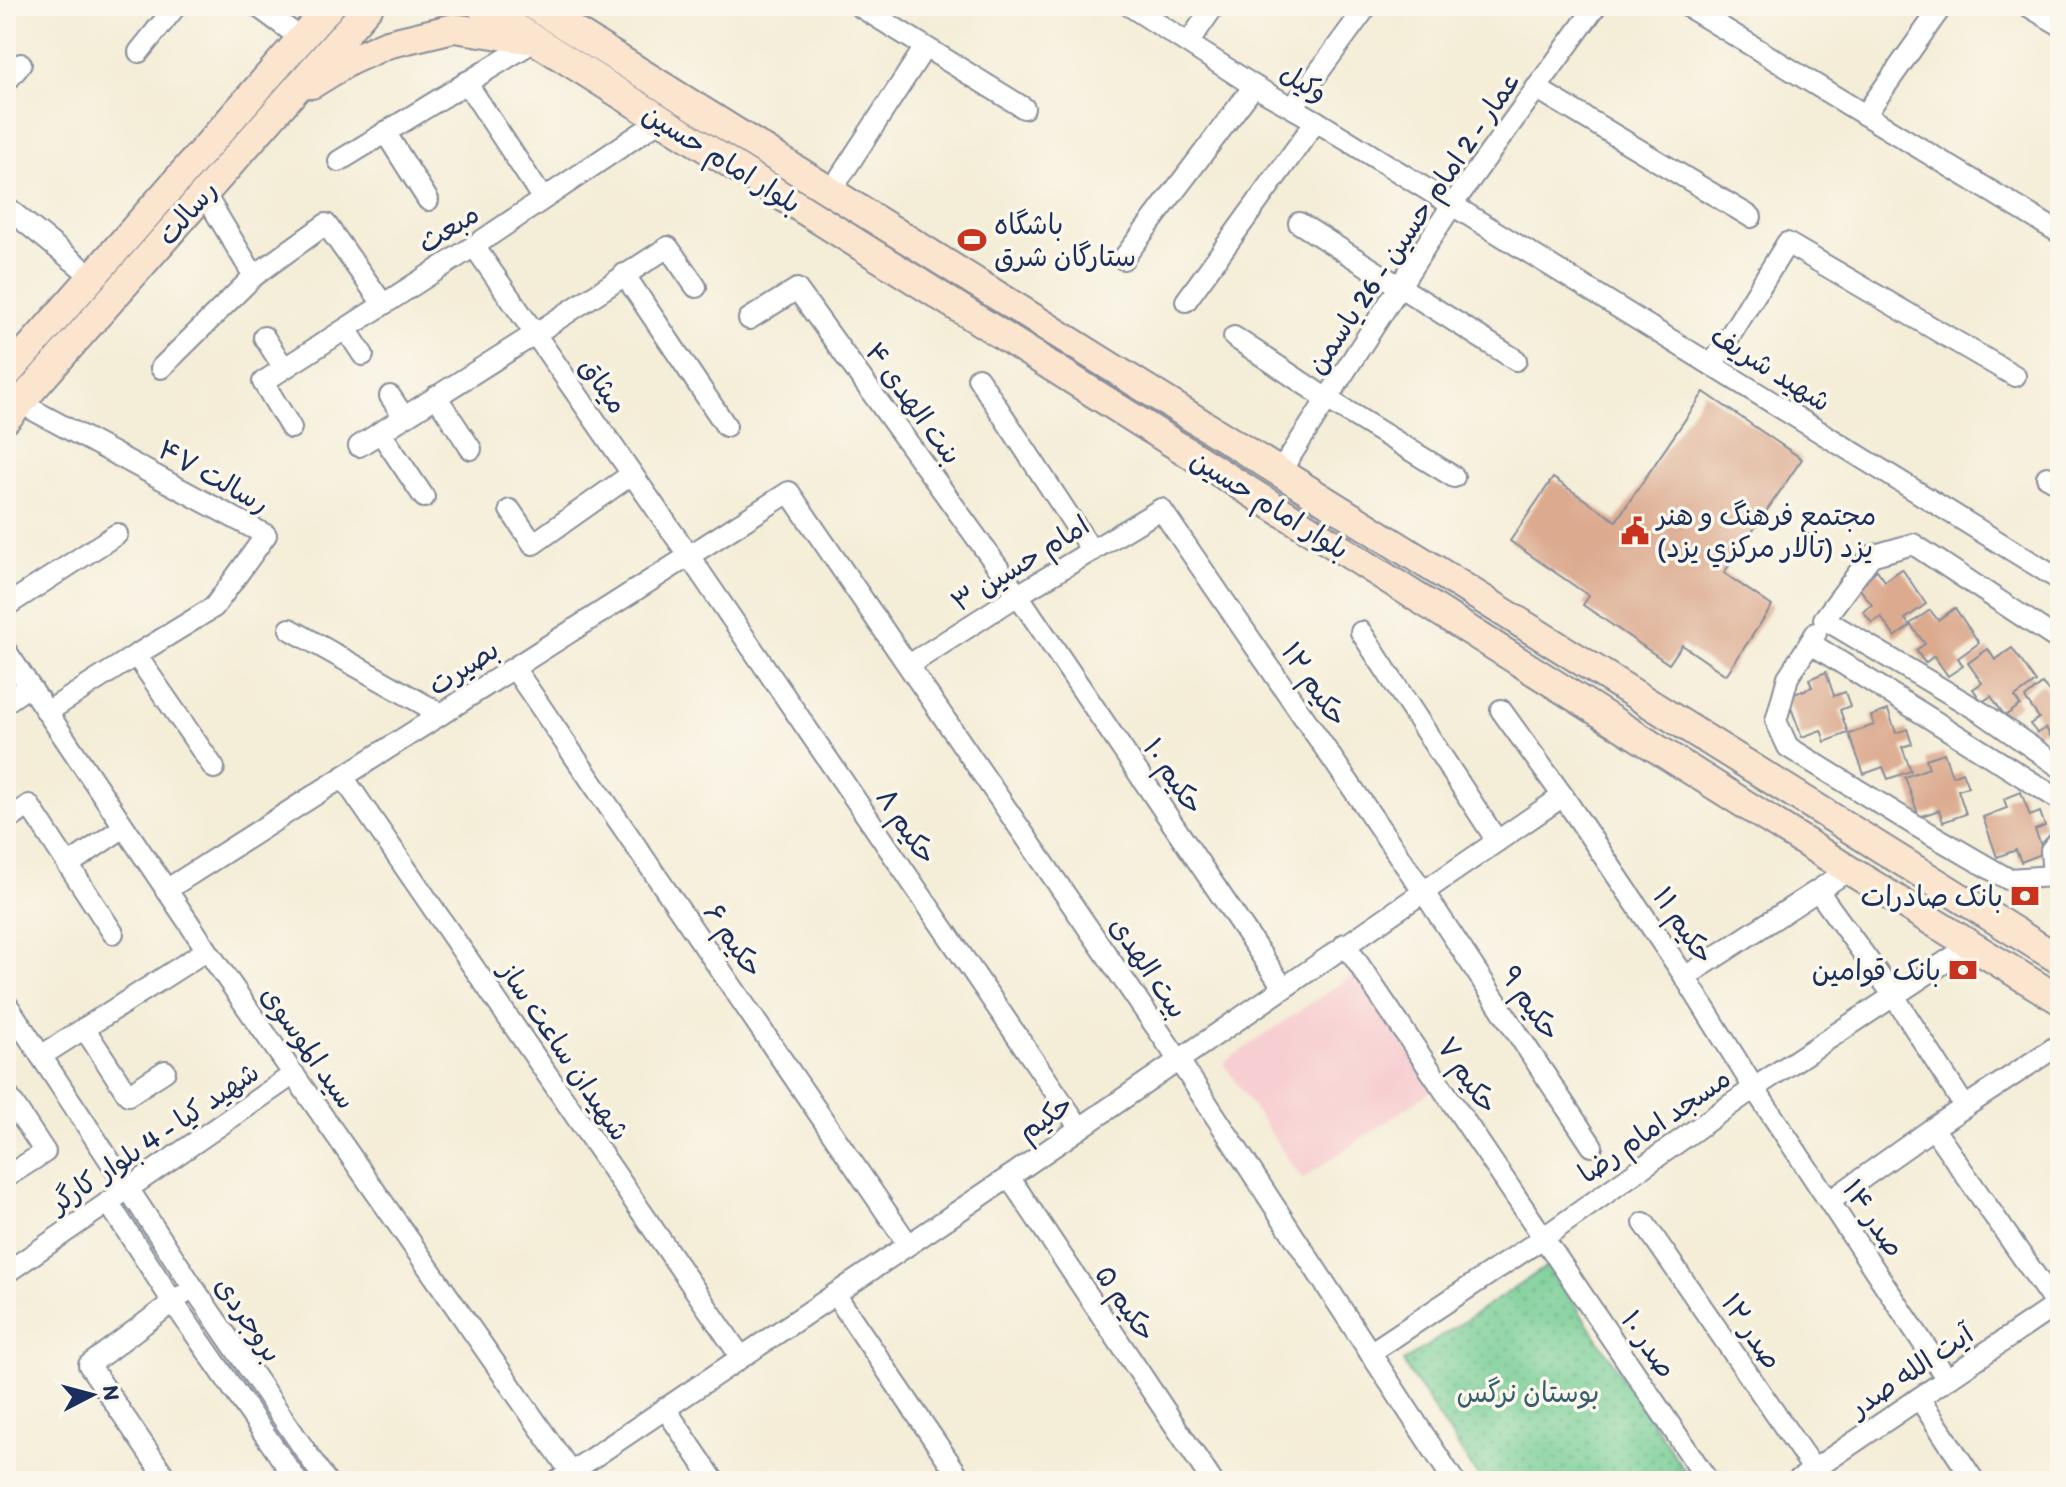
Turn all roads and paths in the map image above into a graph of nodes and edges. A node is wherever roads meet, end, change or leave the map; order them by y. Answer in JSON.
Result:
{"nodes":[{"id":1,"x":176,"y":6,"type":"edge"},
{"id":2,"x":257,"y":6,"type":"edge"},
{"id":3,"x":330,"y":6,"type":"edge"},
{"id":4,"x":369,"y":6,"type":"edge"},
{"id":5,"x":481,"y":6,"type":"edge"},
{"id":6,"x":534,"y":6,"type":"edge"},
{"id":7,"x":573,"y":6,"type":"edge"},
{"id":8,"x":859,"y":6,"type":"edge"},
{"id":9,"x":1130,"y":6,"type":"edge"},
{"id":10,"x":1214,"y":6,"type":"edge"},
{"id":11,"x":1367,"y":6,"type":"edge"},
{"id":12,"x":1596,"y":6,"type":"edge"},
{"id":13,"x":1687,"y":6,"type":"edge"},
{"id":14,"x":1942,"y":6,"type":"edge"},
{"id":15,"x":2028,"y":6,"type":"edge"},
{"id":16,"x":2060,"y":25,"type":"edge"},
{"id":17,"x":302,"y":39,"type":"junction"},
{"id":18,"x":536,"y":40,"type":"junction"},
{"id":19,"x":1189,"y":42,"type":"junction"},
{"id":20,"x":925,"y":47,"type":"junction"},
{"id":21,"x":139,"y":52,"type":"dead end"},
{"id":22,"x":612,"y":55,"type":"junction"},
{"id":23,"x":21,"y":64,"type":"dead end"},
{"id":24,"x":6,"y":82,"type":"edge"},
{"id":25,"x":466,"y":82,"type":"junction"},
{"id":26,"x":1254,"y":86,"type":"junction"},
{"id":27,"x":1536,"y":88,"type":"junction"},
{"id":28,"x":287,"y":99,"type":"junction"},
{"id":29,"x":1293,"y":107,"type":"junction"},
{"id":30,"x":1024,"y":108,"type":"dead end"},
{"id":31,"x":1865,"y":115,"type":"junction"},
{"id":32,"x":662,"y":119,"type":"junction"},
{"id":33,"x":1316,"y":121,"type":"junction"},
{"id":34,"x":385,"y":132,"type":"junction"},
{"id":35,"x":339,"y":161,"type":"dead end"},
{"id":36,"x":831,"y":191,"type":"junction"},
{"id":37,"x":204,"y":193,"type":"junction"},
{"id":38,"x":543,"y":199,"type":"junction"},
{"id":39,"x":428,"y":200,"type":"dead end"},
{"id":40,"x":1452,"y":205,"type":"junction"},
{"id":41,"x":6,"y":207,"type":"edge"},
{"id":42,"x":1751,"y":217,"type":"dead end"},
{"id":43,"x":1299,"y":223,"type":"dead end"},
{"id":44,"x":2060,"y":233,"type":"edge"},
{"id":45,"x":474,"y":246,"type":"junction"},
{"id":46,"x":1123,"y":259,"type":"dead end"},
{"id":47,"x":624,"y":274,"type":"junction"},
{"id":48,"x":254,"y":276,"type":"junction"},
{"id":49,"x":93,"y":277,"type":"junction"},
{"id":50,"x":971,"y":279,"type":"junction"},
{"id":51,"x":1400,"y":285,"type":"junction"},
{"id":52,"x":696,"y":287,"type":"dead end"},
{"id":53,"x":1186,"y":301,"type":"dead end"},
{"id":54,"x":383,"y":304,"type":"junction"},
{"id":55,"x":956,"y":305,"type":"junction"},
{"id":56,"x":749,"y":319,"type":"dead end"},
{"id":57,"x":346,"y":329,"type":"junction"},
{"id":58,"x":535,"y":334,"type":"junction"},
{"id":59,"x":264,"y":337,"type":"dead end"},
{"id":60,"x":1234,"y":337,"type":"dead end"},
{"id":61,"x":363,"y":355,"type":"dead end"},
{"id":62,"x":1516,"y":360,"type":"dead end"},
{"id":63,"x":1712,"y":365,"type":"junction"},
{"id":64,"x":161,"y":368,"type":"dead end"},
{"id":65,"x":284,"y":368,"type":"junction"},
{"id":66,"x":6,"y":375,"type":"edge"},
{"id":67,"x":2015,"y":376,"type":"dead end"},
{"id":68,"x":978,"y":378,"type":"dead end"},
{"id":69,"x":390,"y":396,"type":"dead end"},
{"id":70,"x":436,"y":396,"type":"junction"},
{"id":71,"x":1327,"y":399,"type":"junction"},
{"id":72,"x":13,"y":411,"type":"edge"},
{"id":73,"x":404,"y":417,"type":"junction"},
{"id":74,"x":726,"y":426,"type":"dead end"},
{"id":75,"x":291,"y":428,"type":"dead end"},
{"id":76,"x":380,"y":432,"type":"junction"},
{"id":77,"x":359,"y":446,"type":"dead end"},
{"id":78,"x":471,"y":449,"type":"dead end"},
{"id":79,"x":1280,"y":472,"type":"junction"},
{"id":80,"x":632,"y":474,"type":"junction"},
{"id":81,"x":1454,"y":477,"type":"dead end"},
{"id":82,"x":789,"y":492,"type":"joint"},
{"id":83,"x":424,"y":497,"type":"dead end"},
{"id":84,"x":1161,"y":509,"type":"joint"},
{"id":85,"x":510,"y":510,"type":"dead end"},
{"id":86,"x":117,"y":534,"type":"dead end"},
{"id":87,"x":1092,"y":551,"type":"junction"},
{"id":88,"x":689,"y":556,"type":"junction"},
{"id":89,"x":2060,"y":580,"type":"edge"},
{"id":90,"x":1018,"y":595,"type":"junction"},
{"id":91,"x":6,"y":606,"type":"edge"},
{"id":92,"x":1824,"y":619,"type":"junction"},
{"id":93,"x":290,"y":629,"type":"dead end"},
{"id":94,"x":1361,"y":632,"type":"dead end"},
{"id":95,"x":2060,"y":641,"type":"edge"},
{"id":96,"x":1810,"y":643,"type":"junction"},
{"id":97,"x":6,"y":651,"type":"edge"},
{"id":98,"x":136,"y":655,"type":"junction"},
{"id":99,"x":909,"y":665,"type":"junction"},
{"id":100,"x":514,"y":668,"type":"junction"},
{"id":101,"x":29,"y":686,"type":"junction"},
{"id":102,"x":6,"y":702,"type":"edge"},
{"id":103,"x":1501,"y":710,"type":"dead end"},
{"id":104,"x":47,"y":712,"type":"junction"},
{"id":105,"x":441,"y":714,"type":"junction"},
{"id":106,"x":2016,"y":736,"type":"junction"},
{"id":107,"x":2000,"y":761,"type":"junction"},
{"id":108,"x":2060,"y":767,"type":"edge"},
{"id":109,"x":214,"y":768,"type":"dead end"},
{"id":110,"x":343,"y":777,"type":"junction"},
{"id":111,"x":1563,"y":796,"type":"junction"},
{"id":112,"x":2060,"y":800,"type":"edge"},
{"id":113,"x":6,"y":822,"type":"edge"},
{"id":114,"x":124,"y":827,"type":"junction"},
{"id":115,"x":1867,"y":839,"type":"junction"},
{"id":116,"x":2060,"y":840,"type":"edge"},
{"id":117,"x":1497,"y":841,"type":"junction"},
{"id":118,"x":68,"y":865,"type":"junction"},
{"id":119,"x":1849,"y":870,"type":"junction"},
{"id":120,"x":2057,"y":880,"type":"edge"},
{"id":121,"x":166,"y":890,"type":"junction"},
{"id":122,"x":1423,"y":891,"type":"junction"},
{"id":123,"x":1818,"y":891,"type":"junction"},
{"id":124,"x":113,"y":933,"type":"dead end"},
{"id":125,"x":1345,"y":944,"type":"junction"},
{"id":126,"x":1971,"y":945,"type":"junction"},
{"id":127,"x":207,"y":950,"type":"junction"},
{"id":128,"x":2060,"y":960,"type":"edge"},
{"id":129,"x":1685,"y":977,"type":"junction"},
{"id":130,"x":1283,"y":987,"type":"junction"},
{"id":131,"x":1894,"y":996,"type":"junction"},
{"id":132,"x":2060,"y":1000,"type":"edge"},
{"id":133,"x":6,"y":1003,"type":"edge"},
{"id":134,"x":84,"y":1028,"type":"junction"},
{"id":135,"x":2060,"y":1044,"type":"edge"},
{"id":136,"x":41,"y":1056,"type":"junction"},
{"id":137,"x":1178,"y":1059,"type":"junction"},
{"id":138,"x":165,"y":1071,"type":"dead end"},
{"id":139,"x":294,"y":1074,"type":"junction"},
{"id":140,"x":1754,"y":1088,"type":"junction"},
{"id":141,"x":6,"y":1093,"type":"edge"},
{"id":142,"x":1965,"y":1107,"type":"junction"},
{"id":143,"x":1079,"y":1127,"type":"junction"},
{"id":144,"x":1933,"y":1128,"type":"junction"},
{"id":145,"x":1592,"y":1146,"type":"dead end"},
{"id":146,"x":6,"y":1177,"type":"edge"},
{"id":147,"x":1009,"y":1177,"type":"junction"},
{"id":148,"x":128,"y":1188,"type":"junction"},
{"id":149,"x":1830,"y":1201,"type":"junction"},
{"id":150,"x":108,"y":1202,"type":"junction"},
{"id":151,"x":1644,"y":1223,"type":"dead end"},
{"id":152,"x":1543,"y":1238,"type":"junction"},
{"id":153,"x":908,"y":1244,"type":"junction"},
{"id":154,"x":6,"y":1273,"type":"edge"},
{"id":155,"x":193,"y":1287,"type":"junction"},
{"id":156,"x":835,"y":1294,"type":"junction"},
{"id":157,"x":173,"y":1302,"type":"junction"},
{"id":158,"x":2058,"y":1308,"type":"edge"},
{"id":159,"x":1370,"y":1353,"type":"junction"},
{"id":160,"x":741,"y":1357,"type":"junction"},
{"id":161,"x":1947,"y":1379,"type":"junction"},
{"id":162,"x":1919,"y":1398,"type":"junction"},
{"id":163,"x":665,"y":1408,"type":"junction"},
{"id":164,"x":296,"y":1437,"type":"junction"},
{"id":165,"x":276,"y":1451,"type":"junction"},
{"id":166,"x":1806,"y":1476,"type":"edge"},
{"id":167,"x":568,"y":1478,"type":"edge"},
{"id":168,"x":168,"y":1481,"type":"edge"},
{"id":169,"x":297,"y":1481,"type":"edge"},
{"id":170,"x":326,"y":1481,"type":"edge"},
{"id":171,"x":714,"y":1481,"type":"edge"},
{"id":172,"x":962,"y":1481,"type":"edge"},
{"id":173,"x":1212,"y":1481,"type":"edge"},
{"id":174,"x":1454,"y":1481,"type":"edge"},
{"id":175,"x":1708,"y":1481,"type":"edge"},
{"id":176,"x":1974,"y":1481,"type":"edge"}],
"edges":[{"from":1,"to":21,"type":"street"},
{"from":2,"to":17,"type":"street"},
{"from":3,"to":17,"type":"main road","name":"رسالت"},
{"from":4,"to":28,"type":"main road","name":"رسالت"},
{"from":5,"to":18,"type":"main road","name":"بلوار امام حسین"},
{"from":6,"to":22,"type":"main road","name":"بلوار امام حسین"},
{"from":7,"to":22,"type":"main road"},
{"from":8,"to":20,"type":"street"},
{"from":9,"to":19,"type":"street","name":"وکیل"},
{"from":10,"to":19,"type":"street"},
{"from":11,"to":29,"type":"street"},
{"from":12,"to":27,"type":"street","name":"عمار - 2 امام حسین - 26 یاسمن"},
{"from":13,"to":31,"type":"street"},
{"from":14,"to":31,"type":"street"},
{"from":15,"to":16,"type":"street"},
{"from":17,"to":49,"type":"main road","name":"رسالت"},
{"from":18,"to":25,"type":"street"},
{"from":18,"to":28,"type":"main road"},
{"from":18,"to":32,"type":"main road","name":"بلوار امام حسین"},
{"from":19,"to":26,"type":"street","name":"وکیل"},
{"from":20,"to":30,"type":"street"},
{"from":20,"to":36,"type":"street"},
{"from":22,"to":36,"type":"main road","name":"بلوار امام حسین"},
{"from":23,"to":24,"type":"street"},
{"from":25,"to":34,"type":"street"},
{"from":25,"to":38,"type":"street"},
{"from":26,"to":29,"type":"street","name":"وکیل"},
{"from":26,"to":46,"type":"street"},
{"from":27,"to":40,"type":"street","name":"عمار - 2 امام حسین - 26 یاسمن"},
{"from":27,"to":42,"type":"street"},
{"from":28,"to":37,"type":"main road","name":"رسالت"},
{"from":29,"to":33,"type":"street","name":"وکیل"},
{"from":31,"to":44,"type":"street"},
{"from":32,"to":38,"type":"street","name":"مبعث"},
{"from":32,"to":55,"type":"main road","name":"بلوار امام حسین"},
{"from":33,"to":40,"type":"street","name":"وکیل"},
{"from":33,"to":53,"type":"street"},
{"from":34,"to":35,"type":"street"},
{"from":34,"to":39,"type":"street"},
{"from":36,"to":50,"type":"main road","name":"بلوار امام حسین"},
{"from":37,"to":48,"type":"street"},
{"from":37,"to":72,"type":"main road","name":"رسالت"},
{"from":38,"to":45,"type":"street","name":"مبعث"},
{"from":40,"to":51,"type":"street","name":"عمار - 2 امام حسین - 26 یاسمن"},
{"from":40,"to":63,"type":"street","name":"شهید شریف"},
{"from":41,"to":49,"type":"street"},
{"from":43,"to":51,"type":"street"},
{"from":45,"to":54,"type":"street","name":"مبعث"},
{"from":45,"to":58,"type":"street","name":"میثاق"},
{"from":47,"to":52,"type":"street"},
{"from":47,"to":58,"type":"street"},
{"from":47,"to":74,"type":"street"},
{"from":48,"to":54,"type":"street"},
{"from":48,"to":64,"type":"street"},
{"from":49,"to":66,"type":"main road","name":"رسالت"},
{"from":50,"to":55,"type":"main road"},
{"from":50,"to":79,"type":"main road","name":"بلوار امام حسین"},
{"from":51,"to":62,"type":"street"},
{"from":51,"to":71,"type":"street","name":"عمار - 2 امام حسین - 26 یاسمن"},
{"from":54,"to":57,"type":"street","name":"مبعث"},
{"from":55,"to":119,"type":"main road","name":"بلوار امام حسین"},
{"from":56,"to":90,"type":"street","name":"بنت الهدی ۴"},
{"from":57,"to":61,"type":"street"},
{"from":57,"to":65,"type":"street","name":"مبعث"},
{"from":58,"to":70,"type":"street"},
{"from":58,"to":80,"type":"street","name":"میثاق"},
{"from":59,"to":65,"type":"street"},
{"from":60,"to":71,"type":"street"},
{"from":63,"to":67,"type":"street"},
{"from":63,"to":89,"type":"street","name":"شهید شریف"},
{"from":65,"to":75,"type":"street","name":"مبعث"},
{"from":68,"to":87,"type":"street"},
{"from":69,"to":73,"type":"street"},
{"from":70,"to":73,"type":"street"},
{"from":70,"to":78,"type":"street"},
{"from":71,"to":79,"type":"street","name":"عمار - 2 امام حسین - 26 یاسمن"},
{"from":71,"to":81,"type":"street"},
{"from":72,"to":98,"type":"street","name":"رسالت ۴۷"},
{"from":73,"to":76,"type":"street"},
{"from":76,"to":77,"type":"street"},
{"from":76,"to":83,"type":"street"},
{"from":79,"to":115,"type":"main road","name":"بلوار امام حسین"},
{"from":80,"to":85,"type":"street"},
{"from":80,"to":88,"type":"street","name":"میثاق"},
{"from":82,"to":88,"type":"street","name":"بصیرت"},
{"from":82,"to":99,"type":"street","name":"بیت الهدی"},
{"from":84,"to":87,"type":"street","name":"امام حسین ۳"},
{"from":84,"to":122,"type":"street","name":"حکیم ۱۲"},
{"from":86,"to":91,"type":"street"},
{"from":87,"to":90,"type":"street","name":"امام حسین ۳"},
{"from":88,"to":100,"type":"street","name":"بصیرت"},
{"from":88,"to":143,"type":"street","name":"حکیم ۸"},
{"from":90,"to":99,"type":"street","name":"امام حسین ۳"},
{"from":90,"to":130,"type":"street","name":"حکیم ۱۰"},
{"from":92,"to":95,"type":"street"},
{"from":92,"to":96,"type":"street"},
{"from":92,"to":106,"type":"street"},
{"from":93,"to":105,"type":"street"},
{"from":94,"to":117,"type":"street"},
{"from":96,"to":107,"type":"street"},
{"from":96,"to":120,"type":"street"},
{"from":97,"to":101,"type":"street","name":"سید الموسوی"},
{"from":98,"to":104,"type":"street"},
{"from":98,"to":109,"type":"street"},
{"from":99,"to":137,"type":"street","name":"بیت الهدی"},
{"from":100,"to":105,"type":"street","name":"بصیرت"},
{"from":100,"to":153,"type":"street","name":"حکیم ۶"},
{"from":101,"to":102,"type":"street"},
{"from":101,"to":104,"type":"street","name":"سید الموسوی"},
{"from":103,"to":111,"type":"street","name":"حکیم ۱۱"},
{"from":104,"to":114,"type":"street","name":"سید الموسوی"},
{"from":105,"to":110,"type":"street","name":"بصیرت"},
{"from":106,"to":107,"type":"street"},
{"from":106,"to":108,"type":"street"},
{"from":107,"to":112,"type":"street"},
{"from":110,"to":121,"type":"street","name":"بصیرت"},
{"from":110,"to":160,"type":"street","name":"شهیدان ساعت ساز"},
{"from":111,"to":117,"type":"street","name":"حکیم"},
{"from":111,"to":129,"type":"street","name":"حکیم ۱۱"},
{"from":113,"to":118,"type":"street"},
{"from":114,"to":118,"type":"street"},
{"from":114,"to":121,"type":"street","name":"سید الموسوی"},
{"from":115,"to":119,"type":"main road"},
{"from":115,"to":128,"type":"main road","name":"بلوار امام حسین"},
{"from":116,"to":120,"type":"street"},
{"from":117,"to":122,"type":"street","name":"حکیم"},
{"from":118,"to":124,"type":"street"},
{"from":119,"to":123,"type":"street"},
{"from":119,"to":126,"type":"main road","name":"بلوار امام حسین"},
{"from":121,"to":127,"type":"street","name":"سید الموسوی"},
{"from":122,"to":125,"type":"street","name":"حکیم"},
{"from":122,"to":145,"type":"street","name":"حکیم ۹"},
{"from":123,"to":129,"type":"street"},
{"from":123,"to":131,"type":"street"},
{"from":125,"to":130,"type":"street","name":"حکیم"},
{"from":125,"to":152,"type":"street","name":"حکیم ۷"},
{"from":126,"to":131,"type":"street","name":"مسجد امام رضا"},
{"from":126,"to":132,"type":"main road","name":"بلوار امام حسین"},
{"from":127,"to":134,"type":"street"},
{"from":127,"to":139,"type":"street","name":"سید الموسوی"},
{"from":129,"to":140,"type":"street","name":"حکیم ۱۱"},
{"from":130,"to":137,"type":"street","name":"حکیم"},
{"from":131,"to":140,"type":"street","name":"مسجد امام رضا"},
{"from":131,"to":142,"type":"street"},
{"from":133,"to":136,"type":"street","name":"بروجردی"},
{"from":134,"to":136,"type":"street"},
{"from":134,"to":138,"type":"street"},
{"from":135,"to":142,"type":"street"},
{"from":136,"to":148,"type":"street","name":"بروجردی"},
{"from":137,"to":143,"type":"street","name":"حکیم"},
{"from":137,"to":159,"type":"street","name":"بیت الهدی"},
{"from":139,"to":148,"type":"street","name":"شهید کیا - 4 بلوار کارگر"},
{"from":139,"to":167,"type":"street","name":"سید الموسوی"},
{"from":140,"to":149,"type":"street","name":"صدر ۱۴"},
{"from":140,"to":152,"type":"street","name":"مسجد امام رضا"},
{"from":141,"to":146,"type":"street"},
{"from":142,"to":144,"type":"street"},
{"from":143,"to":147,"type":"street","name":"حکیم"},
{"from":144,"to":149,"type":"street"},
{"from":144,"to":158,"type":"street"},
{"from":147,"to":153,"type":"street","name":"حکیم"},
{"from":147,"to":173,"type":"street","name":"حکیم ۵"},
{"from":148,"to":150,"type":"street","name":"شهید کیا - 4 بلوار کارگر"},
{"from":148,"to":155,"type":"street","name":"بروجردی"},
{"from":149,"to":161,"type":"street","name":"صدر ۱۴"},
{"from":150,"to":154,"type":"street","name":"شهید کیا - 4 بلوار کارگر"},
{"from":150,"to":157,"type":"street","name":"بروجردی"},
{"from":151,"to":166,"type":"street","name":"صدر ۱۲"},
{"from":152,"to":159,"type":"street","name":"مسجد امام رضا"},
{"from":152,"to":175,"type":"street","name":"صدر ۱۰"},
{"from":153,"to":156,"type":"street","name":"حکیم"},
{"from":155,"to":157,"type":"street"},
{"from":155,"to":164,"type":"street","name":"بروجردی"},
{"from":156,"to":160,"type":"street","name":"حکیم"},
{"from":156,"to":172,"type":"street"},
{"from":157,"to":165,"type":"street","name":"بروجردی"},
{"from":157,"to":168,"type":"street"},
{"from":158,"to":161,"type":"street","name":"آیت الله صدر"},
{"from":159,"to":174,"type":"street","name":"بیت الهدی"},
{"from":160,"to":163,"type":"street","name":"حکیم"},
{"from":161,"to":162,"type":"street","name":"آیت الله صدر"},
{"from":162,"to":166,"type":"street","name":"آیت الله صدر"},
{"from":162,"to":176,"type":"street"},
{"from":163,"to":167,"type":"street","name":"حکیم"},
{"from":163,"to":171,"type":"street"},
{"from":164,"to":165,"type":"street"},
{"from":164,"to":170,"type":"street","name":"بروجردی"},
{"from":165,"to":169,"type":"street","name":"بروجردی"}]}
